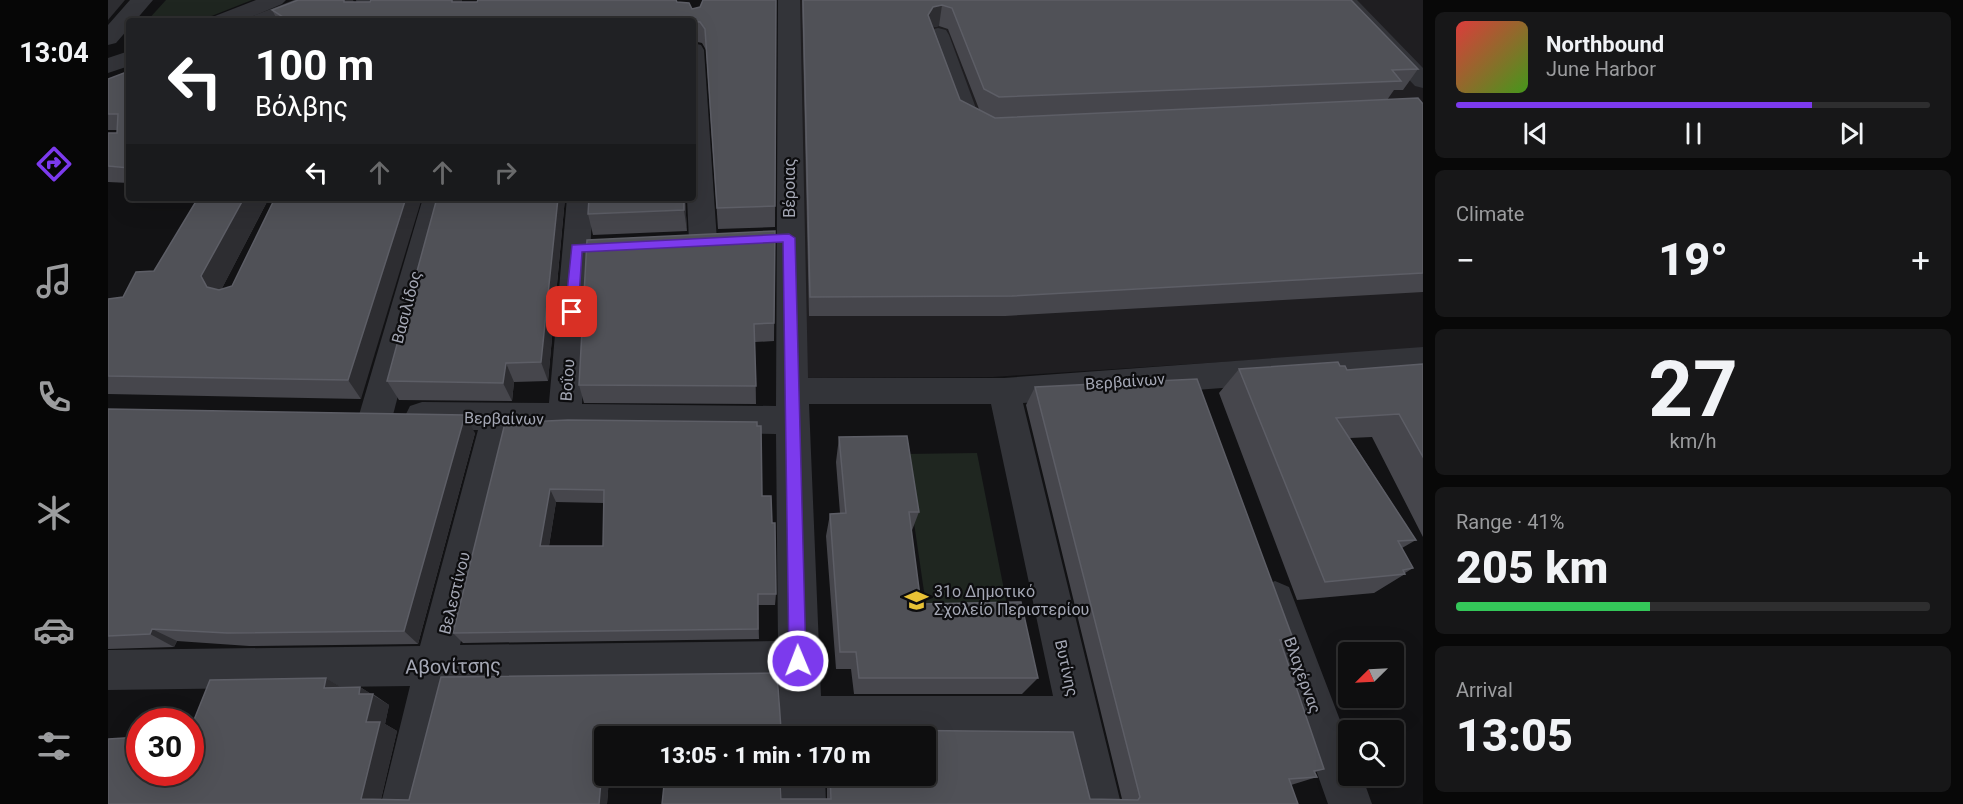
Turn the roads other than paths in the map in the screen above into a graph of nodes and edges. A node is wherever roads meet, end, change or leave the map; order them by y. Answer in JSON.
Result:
{"nodes":[{"id":1,"x":142,"y":0,"type":"edge"},
{"id":2,"x":275,"y":0,"type":"edge"},
{"id":3,"x":313,"y":0,"type":"edge"},
{"id":4,"x":367,"y":0,"type":"edge"},
{"id":5,"x":789,"y":0,"type":"edge"},
{"id":6,"x":1345,"y":0,"type":"edge"},
{"id":7,"x":230,"y":18,"type":"edge"},
{"id":8,"x":268,"y":18,"type":"edge"},
{"id":9,"x":367,"y":18,"type":"edge"},
{"id":10,"x":938,"y":35,"type":"edge"},
{"id":11,"x":108,"y":38,"type":"edge"},
{"id":12,"x":126,"y":59,"type":"edge"},
{"id":13,"x":108,"y":68,"type":"edge"},
{"id":14,"x":126,"y":71,"type":"edge"},
{"id":15,"x":126,"y":74,"type":"edge"},
{"id":16,"x":1423,"y":81,"type":"edge"},
{"id":17,"x":108,"y":85,"type":"edge"},
{"id":18,"x":696,"y":120,"type":"edge"},
{"id":19,"x":1012,"y":127,"type":"edge"},
{"id":20,"x":435,"y":201,"type":"edge"},
{"id":21,"x":580,"y":201,"type":"edge"},
{"id":22,"x":703,"y":242,"type":"edge"},
{"id":23,"x":1423,"y":360,"type":"edge"},
{"id":24,"x":1004,"y":391,"type":"junction"},
{"id":25,"x":792,"y":406,"type":"junction"},
{"id":26,"x":341,"y":415,"type":"edge"},
{"id":27,"x":376,"y":415,"type":"junction"},
{"id":28,"x":498,"y":418,"type":"junction"},
{"id":29,"x":564,"y":418,"type":"junction"},
{"id":30,"x":1261,"y":562,"type":"edge"},
{"id":31,"x":798,"y":661,"type":"junction"},
{"id":32,"x":435,"y":666,"type":"junction"},
{"id":33,"x":108,"y":670,"type":"edge"},
{"id":34,"x":1079,"y":717,"type":"junction"},
{"id":35,"x":801,"y":726,"type":"edge"},
{"id":36,"x":829,"y":726,"type":"edge"},
{"id":37,"x":803,"y":786,"type":"edge"},
{"id":38,"x":403,"y":804,"type":"edge"},
{"id":39,"x":804,"y":804,"type":"edge"},
{"id":40,"x":1099,"y":804,"type":"edge"},
{"id":41,"x":1350,"y":804,"type":"edge"}],
"edges":[{"from":1,"to":11,"type":"street"},
{"from":2,"to":7,"type":"street"},
{"from":3,"to":8,"type":"street"},
{"from":4,"to":9,"type":"street"},
{"from":5,"to":25,"type":"street","name":"Βέροιας"},
{"from":6,"to":16,"type":"street"},
{"from":10,"to":19,"type":"street"},
{"from":12,"to":13,"type":"street"},
{"from":13,"to":14,"type":"street"},
{"from":15,"to":17,"type":"street"},
{"from":18,"to":22,"type":"street"},
{"from":20,"to":27,"type":"street","name":"Βασιλίδος"},
{"from":21,"to":29,"type":"street","name":"Βοΐου"},
{"from":23,"to":24,"type":"street","name":"Βερβαίνων"},
{"from":24,"to":25,"type":"street","name":"Βερβαίνων"},
{"from":24,"to":34,"type":"street","name":"Βυτίνης"},
{"from":25,"to":29,"type":"street","name":"Βερβαίνων"},
{"from":25,"to":31,"type":"street","name":"Βέροιας"},
{"from":26,"to":27,"type":"street","name":"Βερβαίνων"},
{"from":27,"to":28,"type":"street","name":"Βερβαίνων"},
{"from":28,"to":29,"type":"street","name":"Βερβαίνων"},
{"from":28,"to":32,"type":"street","name":"Βελεστίνου"},
{"from":30,"to":41,"type":"street","name":"Βλαχέρνας"},
{"from":31,"to":32,"type":"street","name":"Αβονίτσης"},
{"from":31,"to":35,"type":"street","name":"Βέροιας"},
{"from":32,"to":33,"type":"street","name":"Αβονίτσης"},
{"from":32,"to":38,"type":"street","name":"Βελεστίνου"},
{"from":34,"to":36,"type":"street"},
{"from":34,"to":40,"type":"street","name":"Βυτίνης"},
{"from":37,"to":39,"type":"street"}]}
